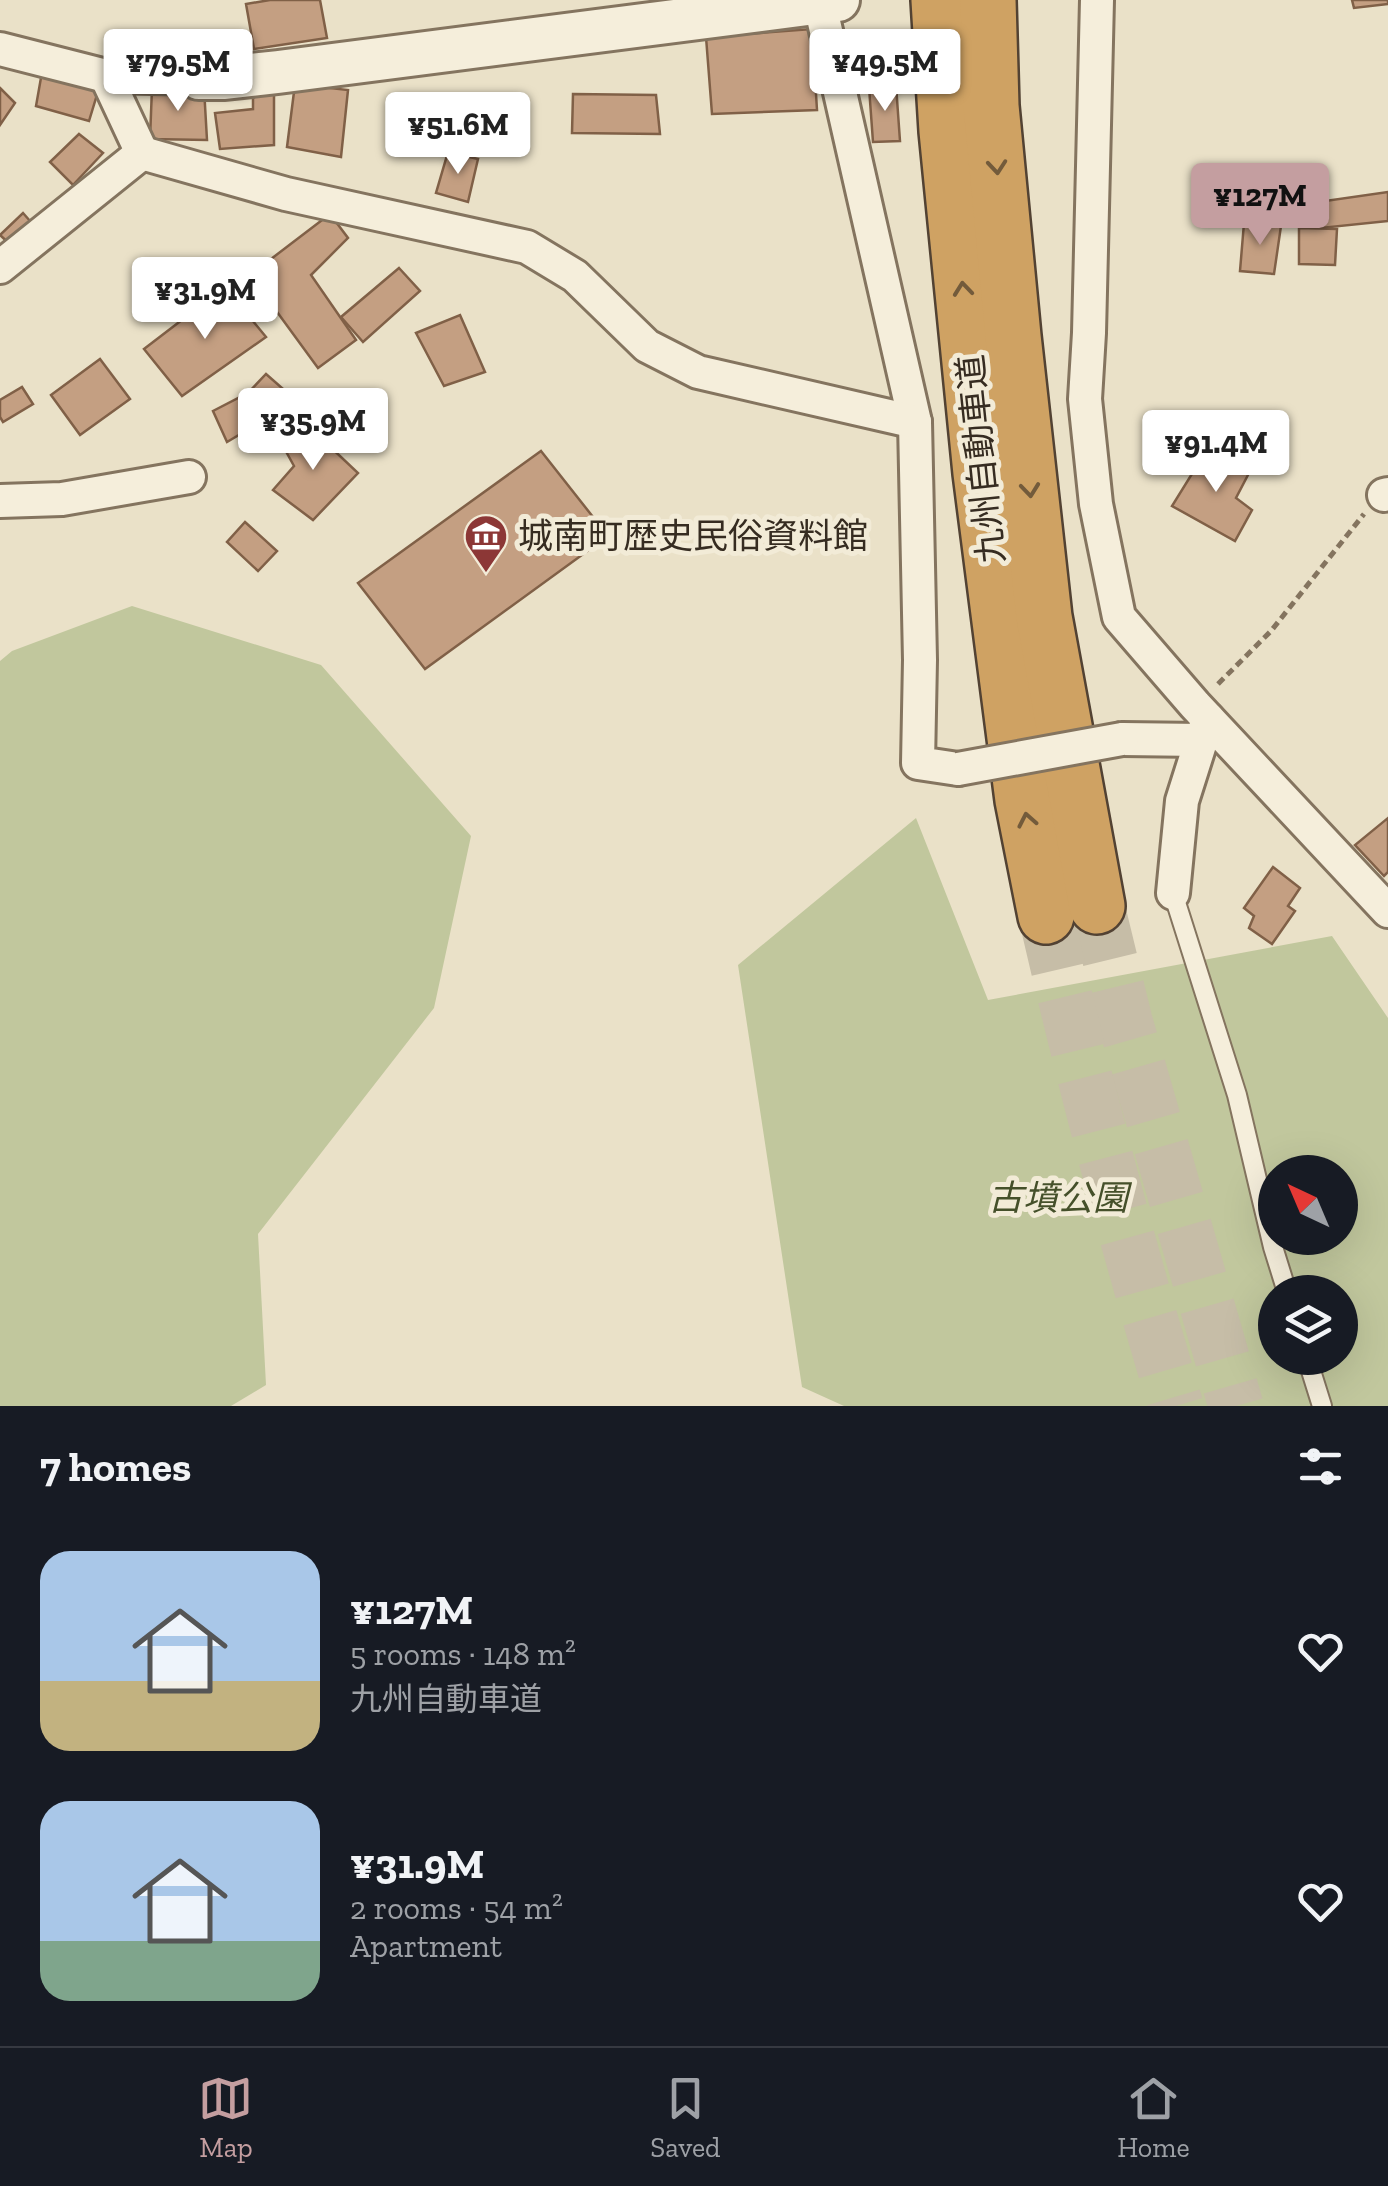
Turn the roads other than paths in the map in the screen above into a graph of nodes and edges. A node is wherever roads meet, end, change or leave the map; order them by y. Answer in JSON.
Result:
{"nodes":[{"id":1,"x":938,"y":0,"type":"edge"},
{"id":2,"x":988,"y":0,"type":"edge"},
{"id":3,"x":1097,"y":0,"type":"edge"},
{"id":4,"x":826,"y":1,"type":"edge"},
{"id":5,"x":0,"y":49,"type":"edge"},
{"id":6,"x":106,"y":76,"type":"junction"},
{"id":7,"x":199,"y":78,"type":"joint"},
{"id":8,"x":142,"y":153,"type":"junction"},
{"id":9,"x":0,"y":266,"type":"edge"},
{"id":10,"x":915,"y":422,"type":"junction"},
{"id":11,"x":189,"y":476,"type":"dead end"},
{"id":12,"x":0,"y":501,"type":"edge"},
{"id":13,"x":1201,"y":722,"type":"junction"},
{"id":14,"x":1174,"y":894,"type":"joint"},
{"id":15,"x":1388,"y":912,"type":"edge"},
{"id":16,"x":1281,"y":1275,"type":"edge"},
{"id":17,"x":1312,"y":1375,"type":"edge"},
{"id":18,"x":1322,"y":1406,"type":"edge"}],
"edges":[{"from":2,"to":1,"type":"highway","name":"九州自動車道","one_way":true},
{"from":3,"to":13,"type":"street"},
{"from":4,"to":7,"type":"street"},
{"from":4,"to":10,"type":"street"},
{"from":5,"to":6,"type":"street"},
{"from":6,"to":7,"type":"street"},
{"from":6,"to":8,"type":"street"},
{"from":8,"to":9,"type":"street"},
{"from":8,"to":10,"type":"street"},
{"from":10,"to":13,"type":"street","bridge":true},
{"from":11,"to":12,"type":"street"},
{"from":13,"to":14,"type":"street"},
{"from":13,"to":15,"type":"street"},
{"from":14,"to":16,"type":"lane"},
{"from":17,"to":18,"type":"lane"}]}
